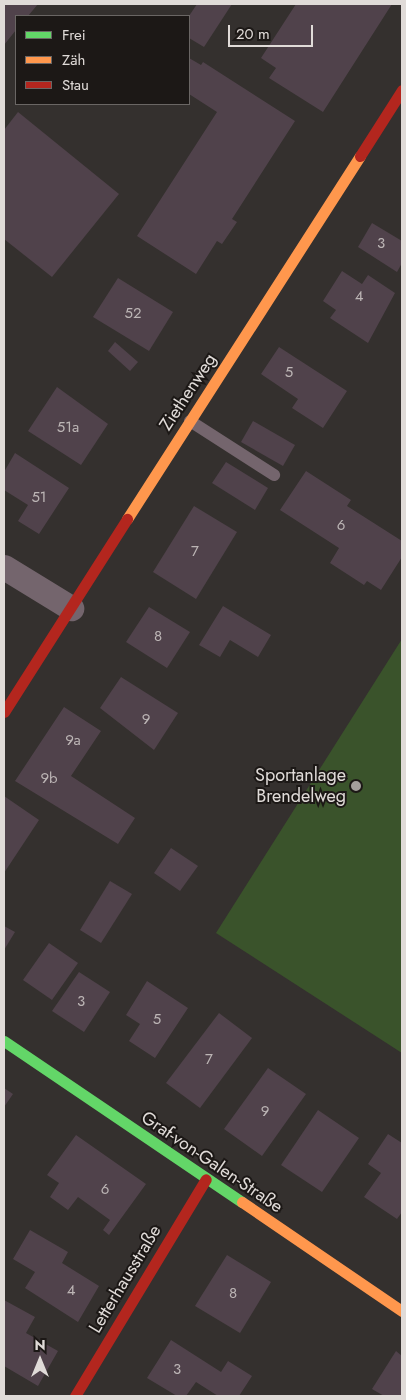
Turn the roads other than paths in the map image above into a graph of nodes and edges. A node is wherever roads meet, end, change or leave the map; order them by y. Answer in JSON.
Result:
{"nodes":[{"id":1,"x":402,"y":90,"type":"edge"},
{"id":2,"x":190,"y":422,"type":"junction"},
{"id":3,"x":274,"y":475,"type":"dead end"},
{"id":4,"x":4,"y":567,"type":"edge"},
{"id":5,"x":71,"y":608,"type":"junction"},
{"id":6,"x":4,"y":712,"type":"edge"},
{"id":7,"x":4,"y":1041,"type":"edge"},
{"id":8,"x":206,"y":1179,"type":"junction"},
{"id":9,"x":402,"y":1311,"type":"edge"},
{"id":10,"x":75,"y":1396,"type":"edge"}],
"edges":[{"from":1,"to":2,"type":"street","name":"Ziethenweg"},
{"from":2,"to":3,"type":"lane"},
{"from":2,"to":5,"type":"street","name":"Ziethenweg"},
{"from":4,"to":5,"type":"street"},
{"from":5,"to":6,"type":"street","name":"Ziethenweg"},
{"from":7,"to":8,"type":"street","name":"Graf-von-Galen-Straße"},
{"from":8,"to":9,"type":"street","name":"Graf-von-Galen-Straße"},
{"from":8,"to":10,"type":"street","name":"Letterhausstraße"}]}
